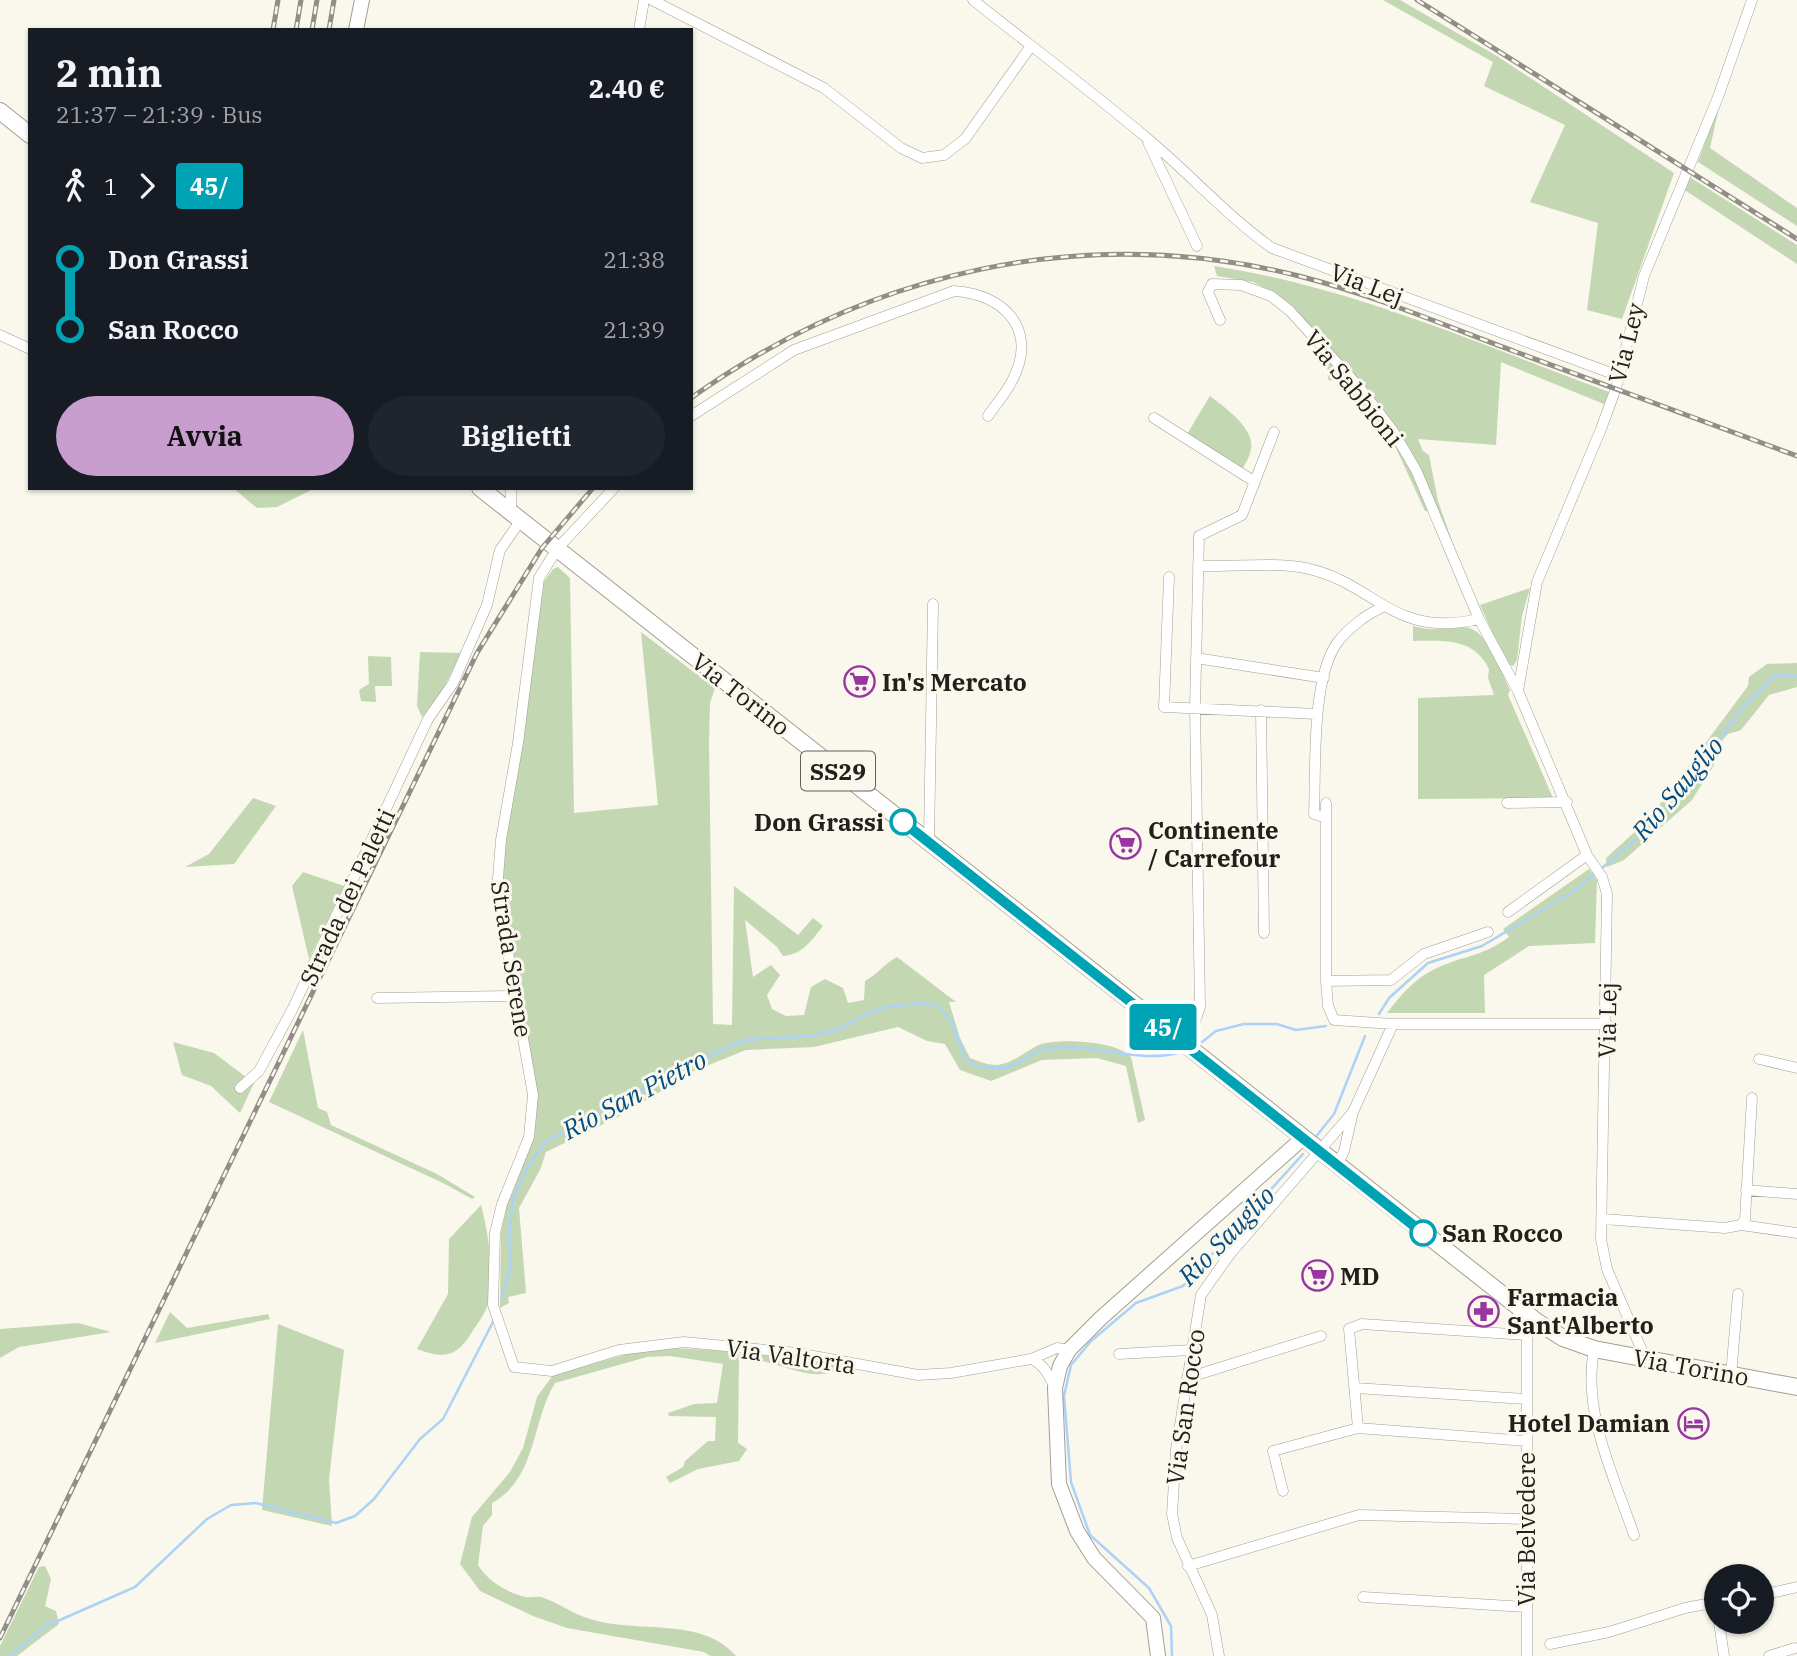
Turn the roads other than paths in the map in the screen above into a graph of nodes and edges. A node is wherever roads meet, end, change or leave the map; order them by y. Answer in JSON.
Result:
{"nodes":[{"id":1,"x":362,"y":0,"type":"edge"},
{"id":2,"x":644,"y":0,"type":"edge"},
{"id":3,"x":652,"y":0,"type":"edge"},
{"id":4,"x":973,"y":0,"type":"edge"},
{"id":5,"x":1752,"y":0,"type":"edge"},
{"id":6,"x":356,"y":28,"type":"edge"},
{"id":7,"x":639,"y":28,"type":"edge"},
{"id":8,"x":1031,"y":46,"type":"junction"},
{"id":9,"x":0,"y":111,"type":"edge"},
{"id":10,"x":28,"y":133,"type":"edge"},
{"id":11,"x":1147,"y":138,"type":"junction"},
{"id":12,"x":1197,"y":246,"type":"dead end"},
{"id":13,"x":1220,"y":320,"type":"dead end"},
{"id":14,"x":0,"y":335,"type":"edge"},
{"id":15,"x":28,"y":348,"type":"edge"},
{"id":16,"x":1619,"y":376,"type":"junction"},
{"id":17,"x":693,"y":415,"type":"edge"},
{"id":18,"x":988,"y":416,"type":"dead end"},
{"id":19,"x":1154,"y":418,"type":"dead end"},
{"id":20,"x":1274,"y":432,"type":"dead end"},
{"id":21,"x":1255,"y":482,"type":"junction"},
{"id":22,"x":487,"y":490,"type":"edge"},
{"id":23,"x":512,"y":490,"type":"edge"},
{"id":24,"x":612,"y":490,"type":"edge"},
{"id":25,"x":516,"y":516,"type":"junction"},
{"id":26,"x":557,"y":549,"type":"junction"},
{"id":27,"x":1198,"y":566,"type":"junction"},
{"id":28,"x":1169,"y":577,"type":"dead end"},
{"id":29,"x":933,"y":604,"type":"dead end"},
{"id":30,"x":1383,"y":607,"type":"junction"},
{"id":31,"x":1479,"y":619,"type":"junction"},
{"id":32,"x":1196,"y":658,"type":"junction"},
{"id":33,"x":1324,"y":678,"type":"junction"},
{"id":34,"x":1518,"y":691,"type":"junction"},
{"id":35,"x":1195,"y":708,"type":"junction"},
{"id":36,"x":1261,"y":710,"type":"junction"},
{"id":37,"x":1317,"y":714,"type":"junction"},
{"id":38,"x":1567,"y":802,"type":"junction"},
{"id":39,"x":1326,"y":803,"type":"dead end"},
{"id":40,"x":1507,"y":803,"type":"dead end"},
{"id":41,"x":1326,"y":818,"type":"junction"},
{"id":42,"x":929,"y":841,"type":"junction"},
{"id":43,"x":1587,"y":855,"type":"junction"},
{"id":44,"x":1508,"y":912,"type":"dead end"},
{"id":45,"x":1488,"y":932,"type":"dead end"},
{"id":46,"x":1264,"y":933,"type":"dead end"},
{"id":47,"x":1326,"y":981,"type":"junction"},
{"id":48,"x":516,"y":996,"type":"junction"},
{"id":49,"x":377,"y":998,"type":"dead end"},
{"id":50,"x":1393,"y":1024,"type":"junction"},
{"id":51,"x":1607,"y":1024,"type":"junction"},
{"id":52,"x":1187,"y":1045,"type":"junction"},
{"id":53,"x":1759,"y":1059,"type":"dead end"},
{"id":54,"x":1797,"y":1068,"type":"edge"},
{"id":55,"x":240,"y":1088,"type":"dead end"},
{"id":56,"x":1752,"y":1098,"type":"dead end"},
{"id":57,"x":1353,"y":1112,"type":"junction"},
{"id":58,"x":1303,"y":1138,"type":"junction"},
{"id":59,"x":1319,"y":1151,"type":"junction"},
{"id":60,"x":1337,"y":1166,"type":"junction"},
{"id":61,"x":1746,"y":1190,"type":"junction"},
{"id":62,"x":1797,"y":1194,"type":"edge"},
{"id":63,"x":1602,"y":1219,"type":"junction"},
{"id":64,"x":1741,"y":1225,"type":"junction"},
{"id":65,"x":1797,"y":1233,"type":"edge"},
{"id":66,"x":1738,"y":1294,"type":"dead end"},
{"id":67,"x":1536,"y":1321,"type":"junction"},
{"id":68,"x":1527,"y":1335,"type":"junction"},
{"id":69,"x":1321,"y":1336,"type":"dead end"},
{"id":70,"x":1594,"y":1349,"type":"junction"},
{"id":71,"x":1069,"y":1350,"type":"junction"},
{"id":72,"x":1192,"y":1350,"type":"junction"},
{"id":73,"x":1119,"y":1354,"type":"dead end"},
{"id":74,"x":1031,"y":1359,"type":"junction"},
{"id":75,"x":1646,"y":1360,"type":"junction"},
{"id":76,"x":552,"y":1371,"type":"joint"},
{"id":77,"x":1731,"y":1375,"type":"junction"},
{"id":78,"x":1186,"y":1378,"type":"junction"},
{"id":79,"x":1797,"y":1387,"type":"edge"},
{"id":80,"x":1055,"y":1388,"type":"junction"},
{"id":81,"x":1355,"y":1388,"type":"junction"},
{"id":82,"x":1526,"y":1399,"type":"junction"},
{"id":83,"x":1358,"y":1428,"type":"junction"},
{"id":84,"x":1527,"y":1441,"type":"junction"},
{"id":85,"x":1283,"y":1491,"type":"dead end"},
{"id":86,"x":1527,"y":1519,"type":"junction"},
{"id":87,"x":1634,"y":1535,"type":"dead end"},
{"id":88,"x":1188,"y":1566,"type":"junction"},
{"id":89,"x":1797,"y":1587,"type":"edge"},
{"id":90,"x":1774,"y":1592,"type":"edge"},
{"id":91,"x":1363,"y":1597,"type":"dead end"},
{"id":92,"x":1704,"y":1605,"type":"edge"},
{"id":93,"x":1526,"y":1607,"type":"junction"},
{"id":94,"x":1721,"y":1634,"type":"edge"},
{"id":95,"x":1550,"y":1644,"type":"dead end"},
{"id":96,"x":1795,"y":1648,"type":"dead end"},
{"id":97,"x":1158,"y":1656,"type":"edge"},
{"id":98,"x":1219,"y":1656,"type":"edge"},
{"id":99,"x":1527,"y":1656,"type":"edge"},
{"id":100,"x":1724,"y":1656,"type":"edge"},
{"id":101,"x":1769,"y":1656,"type":"edge"}],
"edges":[{"from":1,"to":6,"type":"street"},
{"from":2,"to":7,"type":"street"},
{"from":3,"to":8,"type":"street"},
{"from":4,"to":8,"type":"street","name":"Via Lej"},
{"from":5,"to":16,"type":"street","name":"Via Ley"},
{"from":8,"to":11,"type":"street","name":"Via Lej"},
{"from":9,"to":10,"type":"main road"},
{"from":11,"to":12,"type":"street"},
{"from":11,"to":16,"type":"street","name":"Via Lej"},
{"from":13,"to":31,"type":"street","name":"Via Sabbioni"},
{"from":14,"to":15,"type":"street"},
{"from":16,"to":34,"type":"street","name":"Via Ley"},
{"from":17,"to":18,"type":"street"},
{"from":19,"to":21,"type":"street"},
{"from":20,"to":21,"type":"street"},
{"from":21,"to":27,"type":"street"},
{"from":22,"to":25,"type":"main road","name":"Via Torino","number":"SS29"},
{"from":23,"to":25,"type":"street"},
{"from":24,"to":26,"type":"street"},
{"from":25,"to":26,"type":"main road","name":"Via Torino","number":"SS29"},
{"from":25,"to":55,"type":"street","name":"Strada dei Paletti"},
{"from":26,"to":42,"type":"main road","name":"Via Torino","number":"SS29"},
{"from":26,"to":48,"type":"street","name":"Strada Serene"},
{"from":27,"to":30,"type":"street"},
{"from":27,"to":32,"type":"street"},
{"from":28,"to":35,"type":"street"},
{"from":29,"to":42,"type":"street"},
{"from":30,"to":31,"type":"street"},
{"from":30,"to":33,"type":"street"},
{"from":31,"to":34,"type":"street","name":"Via Lej"},
{"from":32,"to":33,"type":"street"},
{"from":32,"to":35,"type":"street"},
{"from":33,"to":37,"type":"street"},
{"from":34,"to":38,"type":"street","name":"Via Lej"},
{"from":35,"to":36,"type":"street"},
{"from":35,"to":52,"type":"street"},
{"from":36,"to":37,"type":"street"},
{"from":36,"to":46,"type":"street"},
{"from":37,"to":41,"type":"street"},
{"from":38,"to":40,"type":"street"},
{"from":38,"to":43,"type":"street","name":"Via Lej"},
{"from":39,"to":41,"type":"street"},
{"from":41,"to":47,"type":"street"},
{"from":42,"to":52,"type":"main road","name":"Via Torino","number":"SS29"},
{"from":43,"to":44,"type":"street"},
{"from":43,"to":51,"type":"street","name":"Via Lej"},
{"from":45,"to":47,"type":"street"},
{"from":47,"to":50,"type":"street"},
{"from":48,"to":49,"type":"street"},
{"from":48,"to":76,"type":"street","name":"Strada Serene"},
{"from":50,"to":51,"type":"street"},
{"from":50,"to":57,"type":"street"},
{"from":51,"to":63,"type":"street","name":"Via Lej"},
{"from":52,"to":58,"type":"main road","name":"Via Torino","number":"SS29"},
{"from":53,"to":54,"type":"street"},
{"from":56,"to":61,"type":"street"},
{"from":57,"to":59,"type":"street","name":"Via San Rocco"},
{"from":57,"to":60,"type":"street"},
{"from":58,"to":59,"type":"main road","name":"Via Torino","number":"SS29"},
{"from":58,"to":71,"type":"street"},
{"from":59,"to":60,"type":"main road","name":"Via Torino","number":"SS29"},
{"from":59,"to":72,"type":"street","name":"Via San Rocco"},
{"from":60,"to":67,"type":"main road","name":"Via Torino","number":"SS29"},
{"from":61,"to":62,"type":"street"},
{"from":61,"to":64,"type":"street"},
{"from":63,"to":64,"type":"street"},
{"from":63,"to":75,"type":"street","name":"Via Lej"},
{"from":64,"to":65,"type":"street"},
{"from":66,"to":77,"type":"street"},
{"from":67,"to":68,"type":"street"},
{"from":67,"to":70,"type":"main road","name":"Via Torino","number":"SS29"},
{"from":68,"to":81,"type":"street"},
{"from":68,"to":82,"type":"street","name":"Via Belvedere"},
{"from":69,"to":78,"type":"street"},
{"from":70,"to":75,"type":"main road","name":"Via Torino","number":"SS29"},
{"from":70,"to":87,"type":"street"},
{"from":71,"to":74,"type":"street","name":"Via Valtorta"},
{"from":71,"to":80,"type":"street"},
{"from":72,"to":73,"type":"street"},
{"from":72,"to":78,"type":"street","name":"Via San Rocco"},
{"from":74,"to":76,"type":"street","name":"Via Valtorta"},
{"from":74,"to":80,"type":"street"},
{"from":75,"to":77,"type":"main road","name":"Via Torino","number":"SS29"},
{"from":77,"to":79,"type":"main road","name":"Via Torino","number":"SS29"},
{"from":78,"to":88,"type":"street","name":"Via San Rocco"},
{"from":80,"to":97,"type":"street"},
{"from":81,"to":82,"type":"street"},
{"from":81,"to":83,"type":"street"},
{"from":82,"to":84,"type":"street","name":"Via Belvedere"},
{"from":83,"to":84,"type":"street"},
{"from":83,"to":85,"type":"street"},
{"from":84,"to":86,"type":"street","name":"Via Belvedere"},
{"from":86,"to":88,"type":"street"},
{"from":86,"to":93,"type":"street","name":"Via Belvedere"},
{"from":88,"to":98,"type":"street","name":"Via San Rocco"},
{"from":89,"to":90,"type":"street"},
{"from":91,"to":93,"type":"street"},
{"from":92,"to":95,"type":"street"},
{"from":93,"to":99,"type":"street","name":"Via Belvedere"},
{"from":94,"to":100,"type":"street"},
{"from":96,"to":101,"type":"street"}]}
